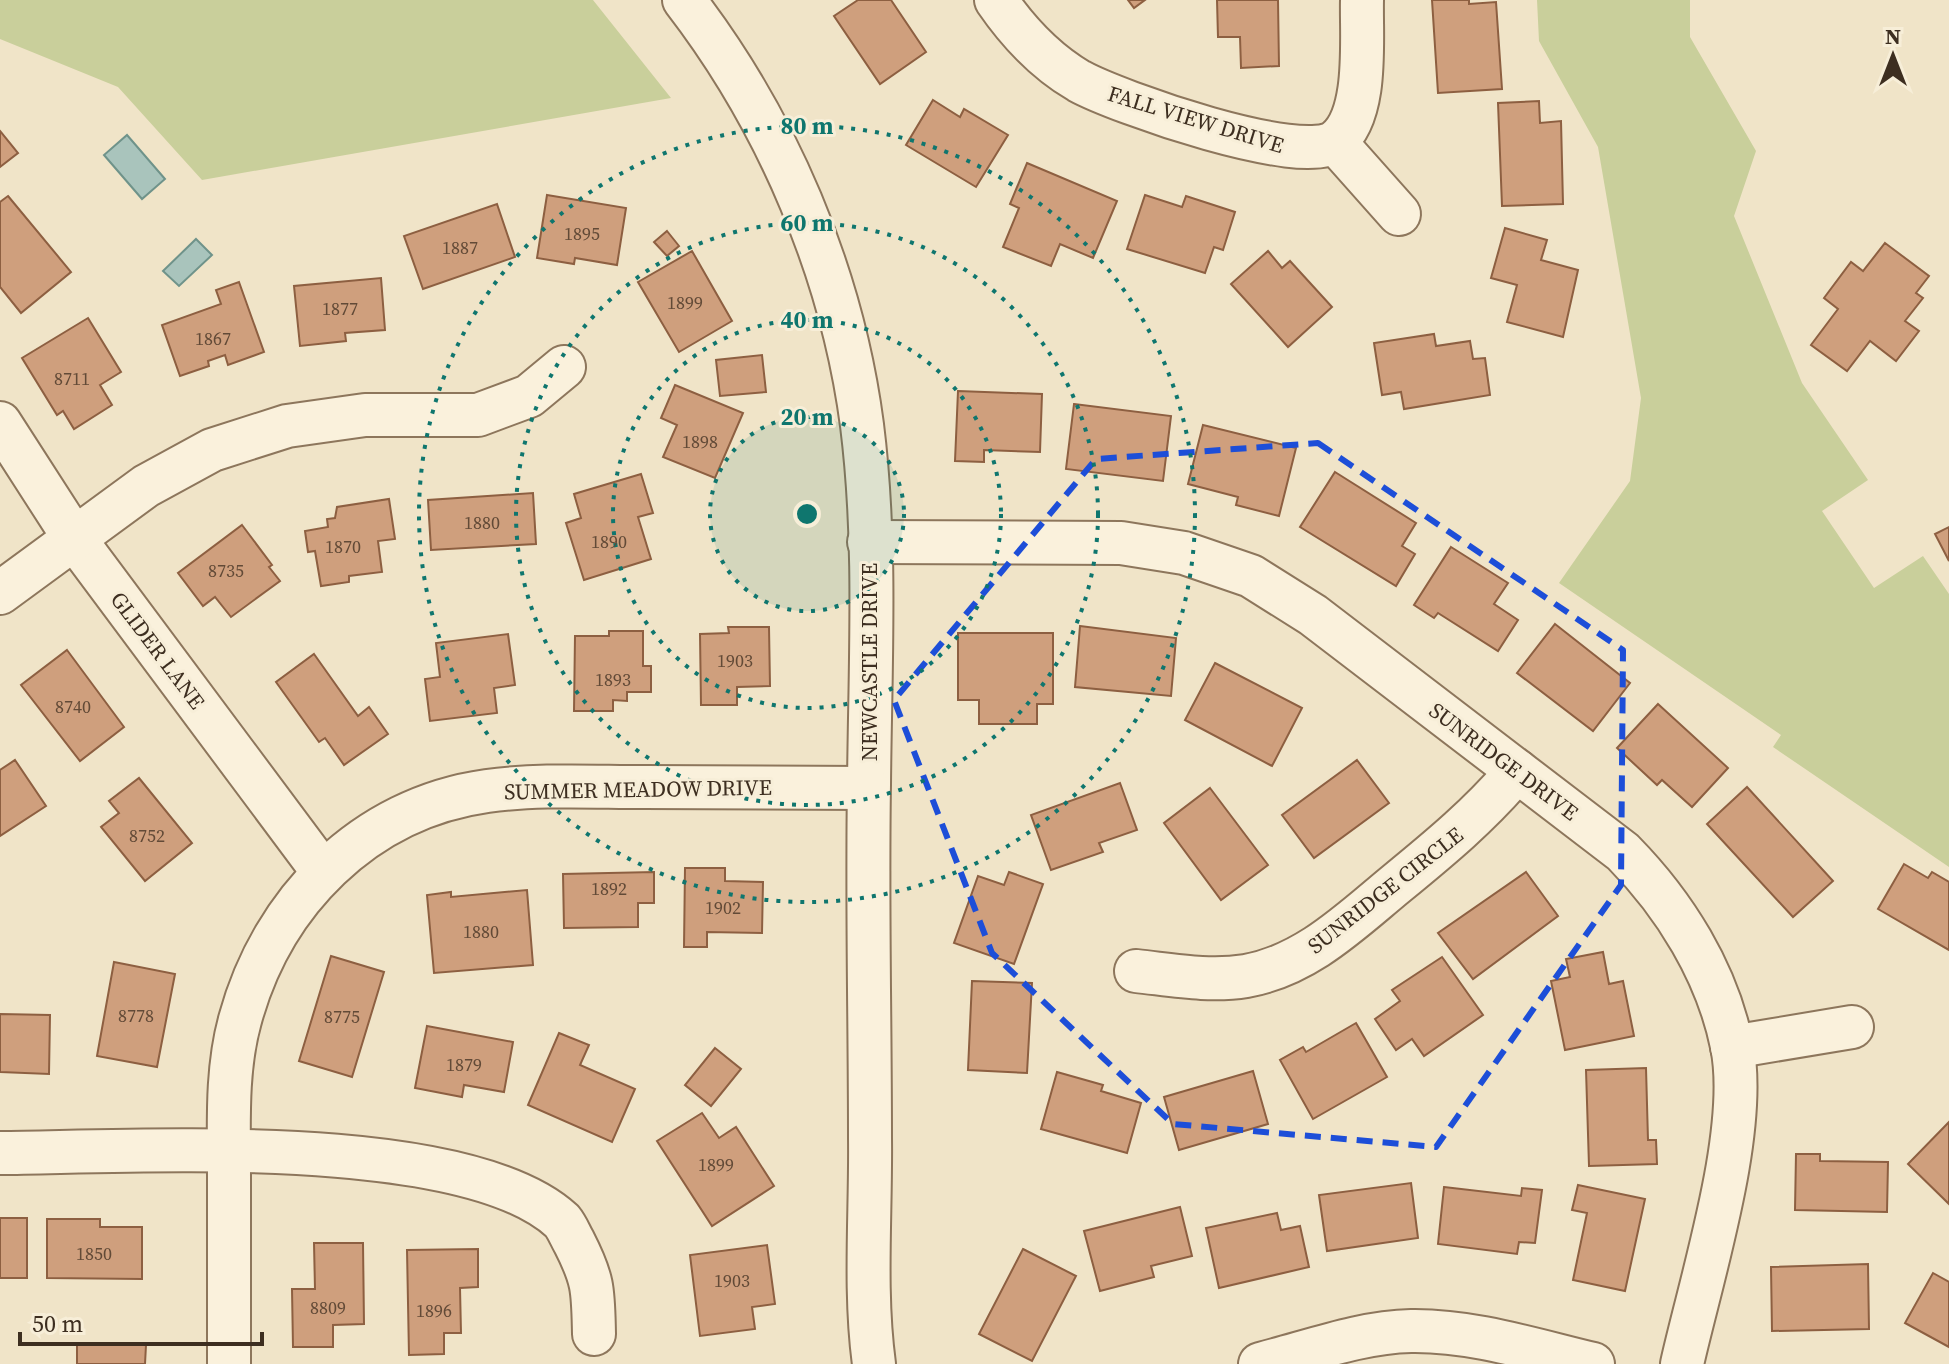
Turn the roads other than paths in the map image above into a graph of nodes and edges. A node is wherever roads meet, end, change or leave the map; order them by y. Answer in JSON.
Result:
{"nodes":[{"id":1,"x":684,"y":0,"type":"edge"},
{"id":2,"x":996,"y":0,"type":"edge"},
{"id":3,"x":1362,"y":0,"type":"edge"},
{"id":4,"x":1335,"y":142,"type":"junction"},
{"id":5,"x":1399,"y":214,"type":"dead end"},
{"id":6,"x":564,"y":367,"type":"dead end"},
{"id":7,"x":0,"y":423,"type":"edge"},
{"id":8,"x":74,"y":538,"type":"junction"},
{"id":9,"x":869,"y":542,"type":"junction"},
{"id":10,"x":0,"y":593,"type":"edge"},
{"id":11,"x":1517,"y":771,"type":"junction"},
{"id":12,"x":868,"y":788,"type":"junction"},
{"id":13,"x":323,"y":872,"type":"junction"},
{"id":14,"x":1136,"y":971,"type":"dead end"},
{"id":15,"x":1852,"y":1027,"type":"dead end"},
{"id":16,"x":1732,"y":1047,"type":"junction"},
{"id":17,"x":229,"y":1152,"type":"junction"},
{"id":18,"x":0,"y":1153,"type":"edge"},
{"id":19,"x":594,"y":1334,"type":"dead end"},
{"id":20,"x":229,"y":1364,"type":"edge"},
{"id":21,"x":874,"y":1364,"type":"edge"},
{"id":22,"x":1260,"y":1364,"type":"edge"},
{"id":23,"x":1593,"y":1364,"type":"edge"},
{"id":24,"x":1682,"y":1364,"type":"edge"}],
"edges":[{"from":1,"to":9,"type":"street","name":"NEWCASTLE DRIVE"},
{"from":2,"to":4,"type":"street","name":"FALL VIEW DRIVE"},
{"from":3,"to":4,"type":"street"},
{"from":4,"to":5,"type":"street"},
{"from":6,"to":8,"type":"street"},
{"from":7,"to":8,"type":"street","name":"GLIDER LANE"},
{"from":8,"to":10,"type":"street"},
{"from":8,"to":13,"type":"street","name":"GLIDER LANE"},
{"from":9,"to":11,"type":"street","name":"SUNRIDGE DRIVE"},
{"from":9,"to":12,"type":"street","name":"NEWCASTLE DRIVE"},
{"from":11,"to":14,"type":"street","name":"SUNRIDGE CIRCLE"},
{"from":11,"to":16,"type":"street","name":"SUNRIDGE DRIVE"},
{"from":12,"to":13,"type":"street","name":"SUMMER MEADOW DRIVE"},
{"from":12,"to":21,"type":"street","name":"NEWCASTLE DRIVE"},
{"from":13,"to":17,"type":"street","name":"SUMMER MEADOW DRIVE"},
{"from":15,"to":16,"type":"street"},
{"from":16,"to":24,"type":"street","name":"SUNRIDGE DRIVE"},
{"from":17,"to":18,"type":"street"},
{"from":17,"to":19,"type":"street"},
{"from":17,"to":20,"type":"street","name":"SUMMER MEADOW DRIVE"},
{"from":22,"to":23,"type":"street"}]}
